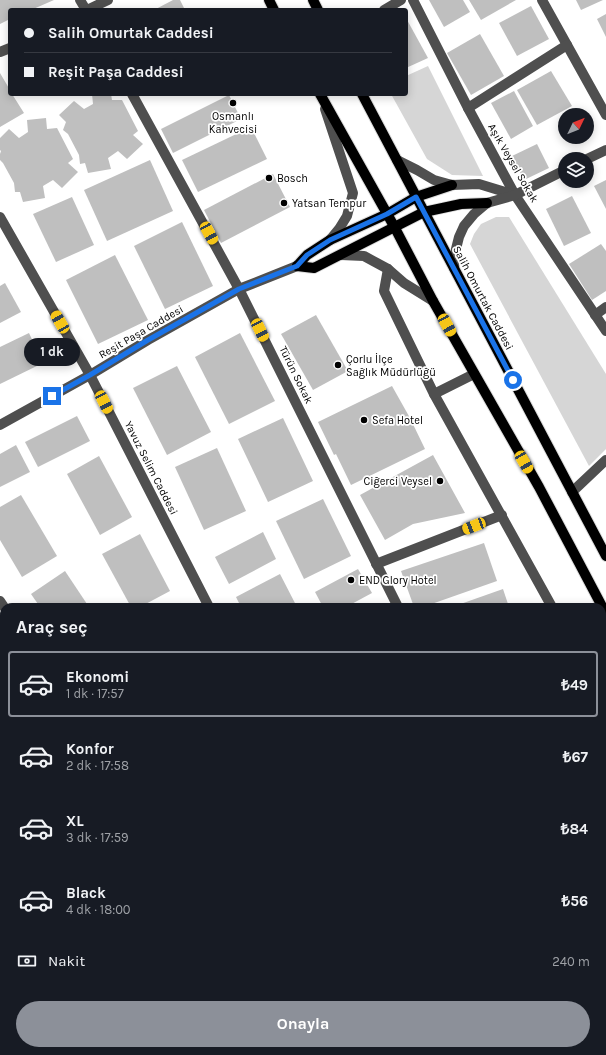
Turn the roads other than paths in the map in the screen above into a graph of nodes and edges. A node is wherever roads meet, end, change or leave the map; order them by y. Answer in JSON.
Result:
{"nodes":[{"id":1,"x":108,"y":0,"type":"edge"},
{"id":2,"x":401,"y":0,"type":"edge"},
{"id":3,"x":413,"y":0,"type":"edge"},
{"id":4,"x":542,"y":0,"type":"edge"},
{"id":5,"x":90,"y":8,"type":"edge"},
{"id":6,"x":387,"y":8,"type":"edge"},
{"id":7,"x":567,"y":45,"type":"junction"},
{"id":8,"x":133,"y":96,"type":"edge"},
{"id":9,"x":321,"y":96,"type":"edge"},
{"id":10,"x":321,"y":96,"type":"edge"},
{"id":11,"x":363,"y":96,"type":"edge"},
{"id":12,"x":468,"y":108,"type":"junction"},
{"id":13,"x":606,"y":115,"type":"edge"},
{"id":14,"x":606,"y":150,"type":"edge"},
{"id":15,"x":594,"y":156,"type":"edge"},
{"id":16,"x":397,"y":160,"type":"junction"},
{"id":17,"x":558,"y":174,"type":"edge"},
{"id":18,"x":452,"y":185,"type":"junction"},
{"id":19,"x":515,"y":195,"type":"junction"},
{"id":20,"x":416,"y":197,"type":"junction"},
{"id":21,"x":487,"y":203,"type":"junction"},
{"id":22,"x":424,"y":212,"type":"junction"},
{"id":23,"x":387,"y":214,"type":"junction"},
{"id":24,"x":0,"y":216,"type":"edge"},
{"id":25,"x":395,"y":228,"type":"junction"},
{"id":26,"x":330,"y":240,"type":"junction"},
{"id":27,"x":341,"y":255,"type":"junction"},
{"id":28,"x":297,"y":266,"type":"junction"},
{"id":29,"x":454,"y":268,"type":"junction"},
{"id":30,"x":388,"y":269,"type":"junction"},
{"id":31,"x":239,"y":289,"type":"junction"},
{"id":32,"x":433,"y":301,"type":"junction"},
{"id":33,"x":606,"y":308,"type":"edge"},
{"id":34,"x":595,"y":315,"type":"junction"},
{"id":35,"x":606,"y":331,"type":"edge"},
{"id":36,"x":474,"y":374,"type":"junction"},
{"id":37,"x":90,"y":375,"type":"junction"},
{"id":38,"x":434,"y":394,"type":"junction"},
{"id":39,"x":0,"y":425,"type":"edge"},
{"id":40,"x":606,"y":460,"type":"edge"},
{"id":41,"x":572,"y":492,"type":"junction"},
{"id":42,"x":502,"y":515,"type":"junction"},
{"id":43,"x":606,"y":556,"type":"edge"},
{"id":44,"x":376,"y":564,"type":"junction"},
{"id":45,"x":207,"y":603,"type":"edge"},
{"id":46,"x":396,"y":603,"type":"edge"},
{"id":47,"x":550,"y":603,"type":"edge"},
{"id":48,"x":600,"y":603,"type":"edge"}],
"edges":[{"from":1,"to":5,"type":"street"},
{"from":2,"to":6,"type":"street"},
{"from":3,"to":12,"type":"street","name":"Aşık Veysel Sokak"},
{"from":4,"to":7,"type":"street"},
{"from":7,"to":12,"type":"street"},
{"from":7,"to":13,"type":"street"},
{"from":8,"to":31,"type":"street","name":"Türün Sokak"},
{"from":9,"to":23,"type":"main road"},
{"from":10,"to":26,"type":"street"},
{"from":11,"to":16,"type":"main road","name":"Salih Omurtak Caddesi"},
{"from":12,"to":19,"type":"street","name":"Aşık Veysel Sokak"},
{"from":14,"to":15,"type":"street"},
{"from":16,"to":18,"type":"street"},
{"from":16,"to":20,"type":"main road","name":"Salih Omurtak Caddesi"},
{"from":17,"to":19,"type":"street"},
{"from":18,"to":19,"type":"street"},
{"from":18,"to":20,"type":"main road"},
{"from":19,"to":21,"type":"street"},
{"from":19,"to":34,"type":"street","name":"Aşık Veysel Sokak"},
{"from":20,"to":22,"type":"main road","name":"Salih Omurtak Caddesi"},
{"from":20,"to":23,"type":"main road"},
{"from":21,"to":22,"type":"main road"},
{"from":21,"to":29,"type":"street"},
{"from":22,"to":25,"type":"main road"},
{"from":22,"to":29,"type":"main road","name":"Salih Omurtak Caddesi"},
{"from":23,"to":25,"type":"main road"},
{"from":23,"to":26,"type":"main road"},
{"from":24,"to":37,"type":"street","name":"Yavuz Selim Caddesi"},
{"from":25,"to":27,"type":"main road"},
{"from":25,"to":32,"type":"main road"},
{"from":26,"to":28,"type":"main road"},
{"from":27,"to":28,"type":"main road"},
{"from":27,"to":30,"type":"street"},
{"from":28,"to":31,"type":"street","name":"Reşit Paşa Caddesi"},
{"from":29,"to":41,"type":"main road","name":"Salih Omurtak Caddesi"},
{"from":30,"to":32,"type":"street"},
{"from":30,"to":38,"type":"street"},
{"from":31,"to":37,"type":"street","name":"Reşit Paşa Caddesi"},
{"from":31,"to":44,"type":"street","name":"Türün Sokak"},
{"from":32,"to":36,"type":"main road"},
{"from":33,"to":34,"type":"street"},
{"from":34,"to":35,"type":"street","name":"Aşık Veysel Sokak"},
{"from":36,"to":38,"type":"street"},
{"from":36,"to":48,"type":"main road"},
{"from":37,"to":39,"type":"street","name":"Reşit Paşa Caddesi"},
{"from":37,"to":45,"type":"street","name":"Yavuz Selim Caddesi"},
{"from":38,"to":42,"type":"street"},
{"from":40,"to":41,"type":"street"},
{"from":41,"to":43,"type":"main road","name":"Salih Omurtak Caddesi"},
{"from":42,"to":44,"type":"street"},
{"from":42,"to":47,"type":"street"},
{"from":44,"to":46,"type":"street","name":"Türün Sokak"}]}
